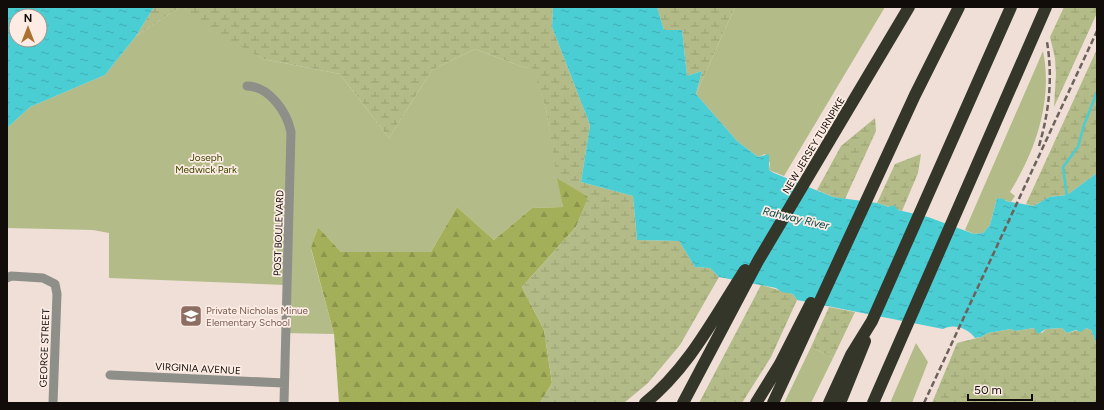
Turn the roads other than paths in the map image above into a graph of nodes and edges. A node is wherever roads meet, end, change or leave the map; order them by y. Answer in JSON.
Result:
{"nodes":[{"id":1,"x":909,"y":7,"type":"edge"},
{"id":2,"x":959,"y":7,"type":"edge"},
{"id":3,"x":1011,"y":7,"type":"edge"},
{"id":4,"x":1046,"y":7,"type":"edge"},
{"id":5,"x":246,"y":86,"type":"dead end"},
{"id":6,"x":7,"y":278,"type":"edge"},
{"id":7,"x":719,"y":320,"type":"junction"},
{"id":8,"x":796,"y":341,"type":"junction"},
{"id":9,"x":855,"y":356,"type":"junction"},
{"id":10,"x":110,"y":375,"type":"dead end"},
{"id":11,"x":284,"y":384,"type":"junction"},
{"id":12,"x":53,"y":403,"type":"edge"},
{"id":13,"x":284,"y":403,"type":"edge"},
{"id":14,"x":645,"y":403,"type":"edge"},
{"id":15,"x":683,"y":403,"type":"edge"},
{"id":16,"x":756,"y":403,"type":"edge"},
{"id":17,"x":773,"y":403,"type":"edge"},
{"id":18,"x":829,"y":403,"type":"edge"},
{"id":19,"x":840,"y":403,"type":"edge"},
{"id":20,"x":873,"y":403,"type":"edge"}],
"edges":[{"from":1,"to":7,"type":"highway","name":"NEW JERSEY TURNPIKE"},
{"from":2,"to":8,"type":"highway"},
{"from":3,"to":9,"type":"highway"},
{"from":4,"to":20,"type":"highway"},
{"from":5,"to":11,"type":"street","name":"POST BOULEVARD"},
{"from":6,"to":12,"type":"street","name":"GEORGE STREET"},
{"from":7,"to":14,"type":"highway"},
{"from":7,"to":15,"type":"highway"},
{"from":8,"to":16,"type":"highway"},
{"from":8,"to":17,"type":"highway"},
{"from":9,"to":18,"type":"highway"},
{"from":9,"to":19,"type":"highway"},
{"from":10,"to":11,"type":"street","name":"VIRGINIA AVENUE"},
{"from":11,"to":13,"type":"street","name":"POST BOULEVARD"}]}
